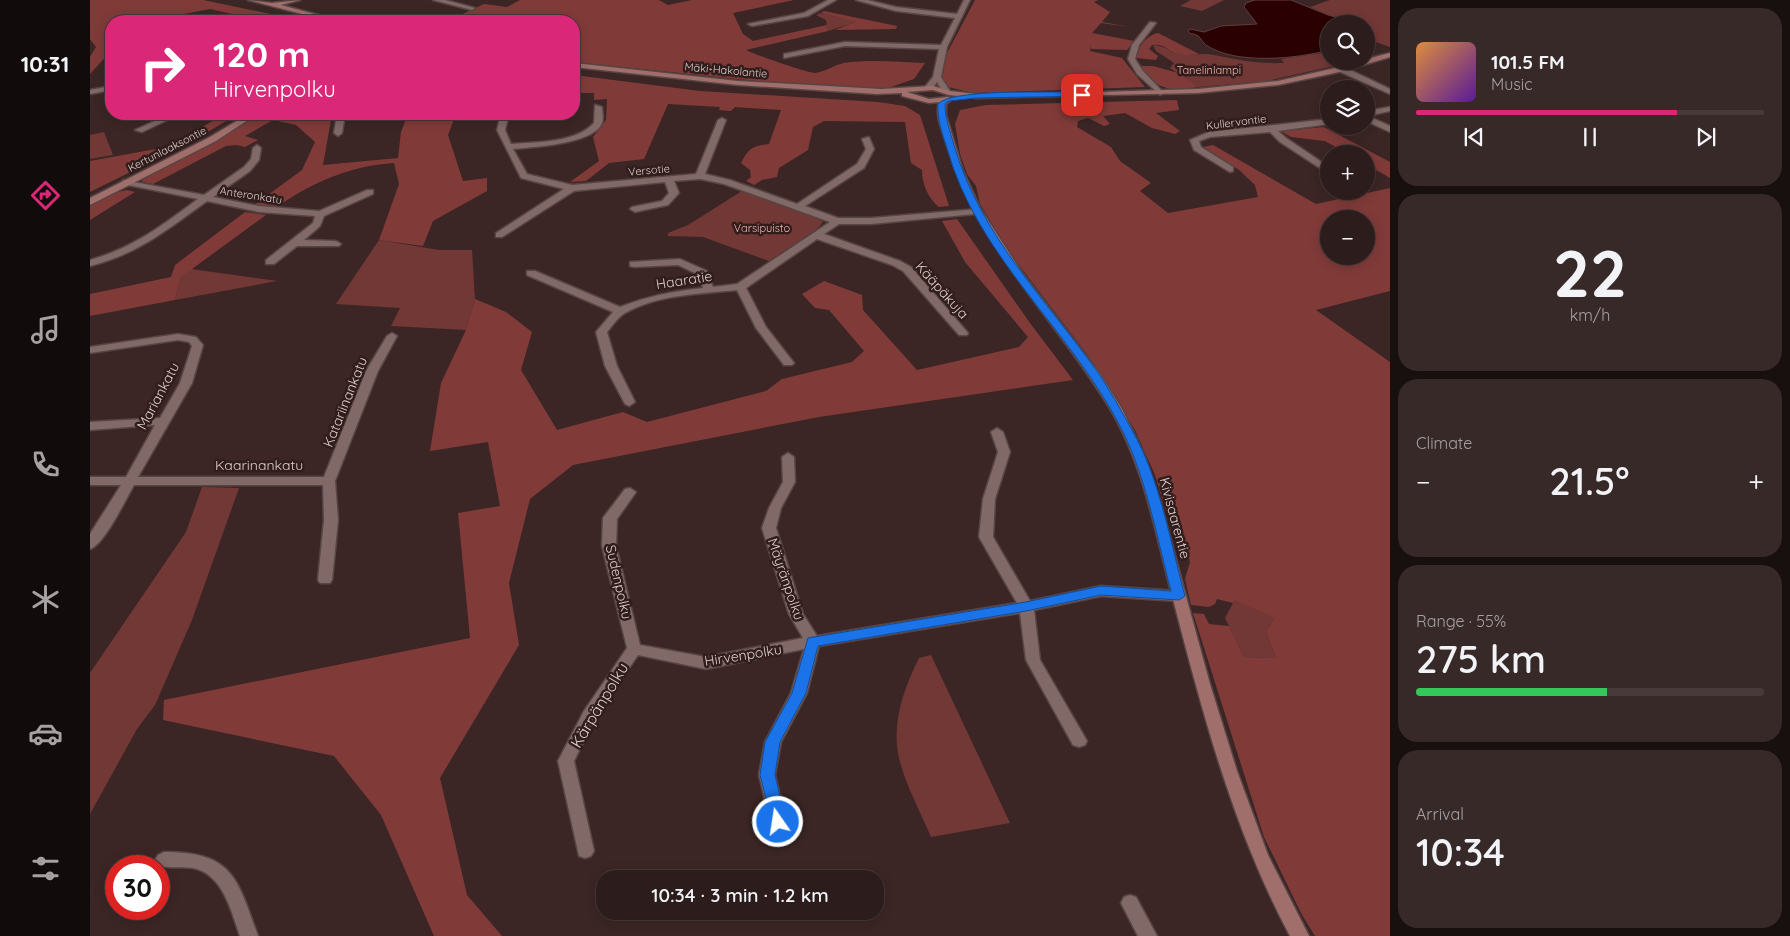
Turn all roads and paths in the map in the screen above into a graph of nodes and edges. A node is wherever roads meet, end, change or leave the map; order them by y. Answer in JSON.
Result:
{"nodes":[{"id":1,"x":250,"y":0,"type":"edge"},
{"id":2,"x":440,"y":0,"type":"edge"},
{"id":3,"x":832,"y":0,"type":"edge"},
{"id":4,"x":859,"y":0,"type":"edge"},
{"id":5,"x":967,"y":0,"type":"edge"},
{"id":6,"x":295,"y":1,"type":"edge"},
{"id":7,"x":268,"y":6,"type":"junction"},
{"id":8,"x":472,"y":8,"type":"dead end"},
{"id":9,"x":286,"y":10,"type":"junction"},
{"id":10,"x":309,"y":15,"type":"edge"},
{"id":11,"x":959,"y":16,"type":"junction"},
{"id":12,"x":1152,"y":23,"type":"dead end"},
{"id":13,"x":752,"y":24,"type":"dead end"},
{"id":14,"x":943,"y":47,"type":"junction"},
{"id":15,"x":787,"y":56,"type":"dead end"},
{"id":16,"x":1390,"y":56,"type":"edge"},
{"id":17,"x":1375,"y":60,"type":"edge"},
{"id":18,"x":580,"y":66,"type":"edge"},
{"id":19,"x":1337,"y":70,"type":"edge"},
{"id":20,"x":1344,"y":70,"type":"edge"},
{"id":21,"x":936,"y":77,"type":"junction"},
{"id":22,"x":925,"y":88,"type":"junction"},
{"id":23,"x":105,"y":89,"type":"edge"},
{"id":24,"x":90,"y":92,"type":"edge"},
{"id":25,"x":877,"y":92,"type":"junction"},
{"id":26,"x":1390,"y":92,"type":"edge"},
{"id":27,"x":1160,"y":93,"type":"junction"},
{"id":28,"x":946,"y":96,"type":"junction"},
{"id":29,"x":919,"y":97,"type":"junction"},
{"id":30,"x":598,"y":107,"type":"dead end"},
{"id":31,"x":1390,"y":108,"type":"edge"},
{"id":32,"x":1375,"y":112,"type":"edge"},
{"id":33,"x":941,"y":114,"type":"junction"},
{"id":34,"x":162,"y":120,"type":"edge"},
{"id":35,"x":243,"y":120,"type":"edge"},
{"id":36,"x":340,"y":120,"type":"edge"},
{"id":37,"x":504,"y":120,"type":"edge"},
{"id":38,"x":722,"y":120,"type":"dead end"},
{"id":39,"x":1320,"y":122,"type":"edge"},
{"id":40,"x":1375,"y":122,"type":"edge"},
{"id":41,"x":1272,"y":129,"type":"junction"},
{"id":42,"x":1390,"y":129,"type":"edge"},
{"id":43,"x":139,"y":130,"type":"dead end"},
{"id":44,"x":338,"y":133,"type":"dead end"},
{"id":45,"x":866,"y":139,"type":"dead end"},
{"id":46,"x":508,"y":147,"type":"junction"},
{"id":47,"x":257,"y":148,"type":"dead end"},
{"id":48,"x":1320,"y":165,"type":"edge"},
{"id":49,"x":1230,"y":169,"type":"dead end"},
{"id":50,"x":700,"y":176,"type":"junction"},
{"id":51,"x":669,"y":180,"type":"junction"},
{"id":52,"x":126,"y":182,"type":"junction"},
{"id":53,"x":572,"y":188,"type":"junction"},
{"id":54,"x":370,"y":192,"type":"dead end"},
{"id":55,"x":205,"y":199,"type":"junction"},
{"id":56,"x":90,"y":202,"type":"edge"},
{"id":57,"x":799,"y":206,"type":"junction"},
{"id":58,"x":635,"y":209,"type":"dead end"},
{"id":59,"x":975,"y":211,"type":"junction"},
{"id":60,"x":320,"y":214,"type":"junction"},
{"id":61,"x":837,"y":221,"type":"junction"},
{"id":62,"x":499,"y":235,"type":"dead end"},
{"id":63,"x":816,"y":235,"type":"junction"},
{"id":64,"x":295,"y":243,"type":"junction"},
{"id":65,"x":336,"y":244,"type":"dead end"},
{"id":66,"x":270,"y":262,"type":"dead end"},
{"id":67,"x":90,"y":263,"type":"edge"},
{"id":68,"x":634,"y":264,"type":"dead end"},
{"id":69,"x":531,"y":273,"type":"dead end"},
{"id":70,"x":740,"y":287,"type":"junction"},
{"id":71,"x":709,"y":289,"type":"junction"},
{"id":72,"x":620,"y":311,"type":"junction"},
{"id":73,"x":963,"y":333,"type":"dead end"},
{"id":74,"x":392,"y":336,"type":"dead end"},
{"id":75,"x":90,"y":350,"type":"edge"},
{"id":76,"x":788,"y":362,"type":"dead end"},
{"id":77,"x":629,"y":402,"type":"dead end"},
{"id":78,"x":163,"y":421,"type":"junction"},
{"id":79,"x":90,"y":426,"type":"edge"},
{"id":80,"x":998,"y":432,"type":"dead end"},
{"id":81,"x":788,"y":457,"type":"dead end"},
{"id":82,"x":130,"y":479,"type":"junction"},
{"id":83,"x":330,"y":480,"type":"junction"},
{"id":84,"x":90,"y":481,"type":"edge"},
{"id":85,"x":630,"y":492,"type":"dead end"},
{"id":86,"x":90,"y":544,"type":"edge"},
{"id":87,"x":326,"y":580,"type":"dead end"},
{"id":88,"x":1179,"y":596,"type":"junction"},
{"id":89,"x":1026,"y":607,"type":"junction"},
{"id":90,"x":813,"y":642,"type":"junction"},
{"id":91,"x":634,"y":649,"type":"junction"},
{"id":92,"x":1079,"y":741,"type":"dead end"},
{"id":93,"x":778,"y":822,"type":"dead end"},
{"id":94,"x":585,"y":851,"type":"dead end"},
{"id":95,"x":170,"y":860,"type":"edge"},
{"id":96,"x":1130,"y":903,"type":"dead end"},
{"id":97,"x":249,"y":936,"type":"edge"},
{"id":98,"x":1148,"y":936,"type":"edge"},
{"id":99,"x":1300,"y":936,"type":"edge"}],
"edges":[{"from":1,"to":7,"type":"street"},
{"from":2,"to":8,"type":"street"},
{"from":3,"to":13,"type":"street"},
{"from":4,"to":11,"type":"street"},
{"from":5,"to":11,"type":"street"},
{"from":6,"to":7,"type":"street"},
{"from":6,"to":9,"type":"street"},
{"from":7,"to":9,"type":"street"},
{"from":9,"to":10,"type":"street"},
{"from":11,"to":14,"type":"street"},
{"from":12,"to":27,"type":"street"},
{"from":14,"to":15,"type":"street"},
{"from":14,"to":21,"type":"street"},
{"from":16,"to":17,"type":"street"},
{"from":18,"to":25,"type":"street","name":"Mäki-Hakolantie"},
{"from":19,"to":27,"type":"street"},
{"from":20,"to":26,"type":"street"},
{"from":21,"to":22,"type":"street"},
{"from":21,"to":28,"type":"street"},
{"from":22,"to":25,"type":"street","name":"Mäki-Hakolantie"},
{"from":22,"to":28,"type":"street","name":"Mäki-Hakolantie"},
{"from":22,"to":29,"type":"street"},
{"from":23,"to":24,"type":"street"},
{"from":25,"to":29,"type":"street","name":"Mäki-Hakolantie"},
{"from":27,"to":28,"type":"street"},
{"from":28,"to":29,"type":"street","name":"Mäki-Hakolantie"},
{"from":28,"to":33,"type":"street","name":"Kivisaarentie"},
{"from":29,"to":33,"type":"street"},
{"from":30,"to":46,"type":"street"},
{"from":31,"to":32,"type":"street"},
{"from":33,"to":59,"type":"street","name":"Kivisaarentie"},
{"from":34,"to":43,"type":"street"},
{"from":35,"to":52,"type":"street","name":"Kertunlaaksontie"},
{"from":36,"to":44,"type":"street"},
{"from":37,"to":46,"type":"street","name":"Versotie"},
{"from":38,"to":50,"type":"street"},
{"from":39,"to":41,"type":"street","name":"Kullervontie"},
{"from":40,"to":42,"type":"street"},
{"from":41,"to":48,"type":"street"},
{"from":41,"to":49,"type":"street","name":"Kullervontie"},
{"from":45,"to":57,"type":"street"},
{"from":46,"to":53,"type":"street","name":"Versotie"},
{"from":47,"to":55,"type":"street"},
{"from":50,"to":51,"type":"street","name":"Versotie"},
{"from":50,"to":57,"type":"street","name":"Versotie"},
{"from":51,"to":53,"type":"street","name":"Versotie"},
{"from":51,"to":58,"type":"street"},
{"from":52,"to":55,"type":"street","name":"Anteronkatu"},
{"from":52,"to":56,"type":"street","name":"Kertunlaaksontie"},
{"from":53,"to":62,"type":"street"},
{"from":54,"to":60,"type":"street","name":"Anteronkatu"},
{"from":55,"to":60,"type":"street","name":"Anteronkatu"},
{"from":55,"to":67,"type":"street"},
{"from":57,"to":61,"type":"street","name":"Versotie"},
{"from":59,"to":61,"type":"street"},
{"from":59,"to":88,"type":"street","name":"Kivisaarentie"},
{"from":60,"to":64,"type":"street"},
{"from":61,"to":63,"type":"street"},
{"from":63,"to":70,"type":"street"},
{"from":63,"to":73,"type":"street","name":"Kääpäkuja"},
{"from":64,"to":65,"type":"street"},
{"from":64,"to":66,"type":"street"},
{"from":68,"to":71,"type":"street"},
{"from":69,"to":72,"type":"street"},
{"from":70,"to":71,"type":"street","name":"Haaratie"},
{"from":70,"to":76,"type":"street"},
{"from":71,"to":72,"type":"street","name":"Haaratie"},
{"from":72,"to":77,"type":"street","name":"Haaratie"},
{"from":74,"to":83,"type":"street","name":"Katariinankatu"},
{"from":75,"to":78,"type":"street","name":"Mariankatu"},
{"from":78,"to":79,"type":"street"},
{"from":78,"to":82,"type":"street","name":"Mariankatu"},
{"from":80,"to":89,"type":"street"},
{"from":81,"to":90,"type":"street","name":"Mäyränpolku"},
{"from":82,"to":83,"type":"street","name":"Kaarinankatu"},
{"from":82,"to":84,"type":"street","name":"Kaarinankatu"},
{"from":82,"to":86,"type":"street","name":"Mariankatu"},
{"from":83,"to":87,"type":"street"},
{"from":85,"to":91,"type":"street","name":"Sudenpolku"},
{"from":88,"to":89,"type":"street","name":"Hirvenpolku"},
{"from":88,"to":99,"type":"street","name":"Kivisaarentie"},
{"from":89,"to":90,"type":"street","name":"Hirvenpolku"},
{"from":89,"to":92,"type":"street"},
{"from":90,"to":91,"type":"street","name":"Hirvenpolku"},
{"from":90,"to":93,"type":"street"},
{"from":91,"to":94,"type":"street","name":"Kärpänpolku"},
{"from":95,"to":97,"type":"street"},
{"from":96,"to":98,"type":"street"}]}
